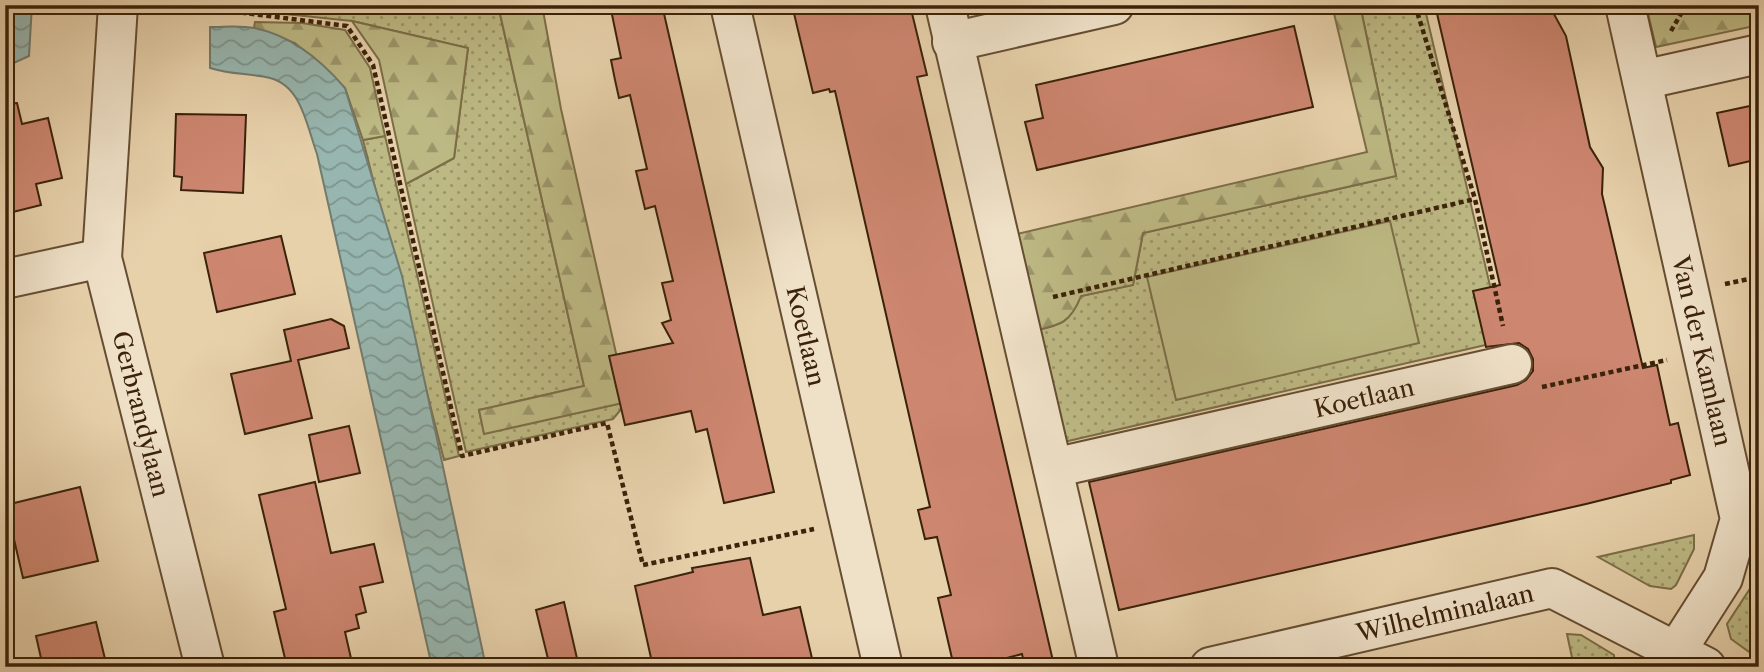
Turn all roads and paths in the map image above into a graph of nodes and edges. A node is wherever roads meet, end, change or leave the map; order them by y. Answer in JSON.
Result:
{"nodes":[{"id":1,"x":118,"y":5,"type":"edge"},
{"id":2,"x":182,"y":5,"type":"edge"},
{"id":3,"x":730,"y":5,"type":"edge"},
{"id":4,"x":945,"y":5,"type":"edge"},
{"id":5,"x":1114,"y":5,"type":"edge"},
{"id":6,"x":1415,"y":5,"type":"edge"},
{"id":7,"x":1625,"y":5,"type":"edge"},
{"id":8,"x":953,"y":42,"type":"junction"},
{"id":9,"x":1759,"y":54,"type":"edge"},
{"id":10,"x":1642,"y":80,"type":"junction"},
{"id":11,"x":1475,"y":200,"type":"junction"},
{"id":12,"x":102,"y":258,"type":"junction"},
{"id":13,"x":5,"y":279,"type":"edge"},
{"id":14,"x":1015,"y":305,"type":"junction"},
{"id":15,"x":1702,"y":353,"type":"junction"},
{"id":16,"x":1512,"y":365,"type":"junction"},
{"id":17,"x":1053,"y":468,"type":"junction"},
{"id":18,"x":849,"y":522,"type":"junction"},
{"id":19,"x":1683,"y":661,"type":"edge"},
{"id":20,"x":205,"y":667,"type":"edge"},
{"id":21,"x":883,"y":667,"type":"edge"},
{"id":22,"x":1099,"y":667,"type":"edge"},
{"id":23,"x":1210,"y":667,"type":"edge"}],
"edges":[{"from":1,"to":12,"type":"street","name":"Gerbrandylaan"},
{"from":2,"to":18,"type":"path"},
{"from":3,"to":18,"type":"street","name":"Koetlaan"},
{"from":4,"to":8,"type":"street"},
{"from":5,"to":8,"type":"street"},
{"from":6,"to":11,"type":"path"},
{"from":7,"to":10,"type":"street","name":"Van der Kamlaan"},
{"from":8,"to":14,"type":"street"},
{"from":9,"to":10,"type":"street"},
{"from":10,"to":15,"type":"street","name":"Van der Kamlaan"},
{"from":11,"to":14,"type":"path"},
{"from":11,"to":16,"type":"path"},
{"from":12,"to":13,"type":"street"},
{"from":12,"to":20,"type":"street","name":"Gerbrandylaan"},
{"from":14,"to":17,"type":"street"},
{"from":15,"to":16,"type":"path"},
{"from":15,"to":19,"type":"street","name":"Van der Kamlaan"},
{"from":16,"to":17,"type":"street","name":"Koetlaan"},
{"from":17,"to":22,"type":"street"},
{"from":18,"to":21,"type":"street","name":"Koetlaan"},
{"from":19,"to":23,"type":"street","name":"Wilhelminalaan"}]}
